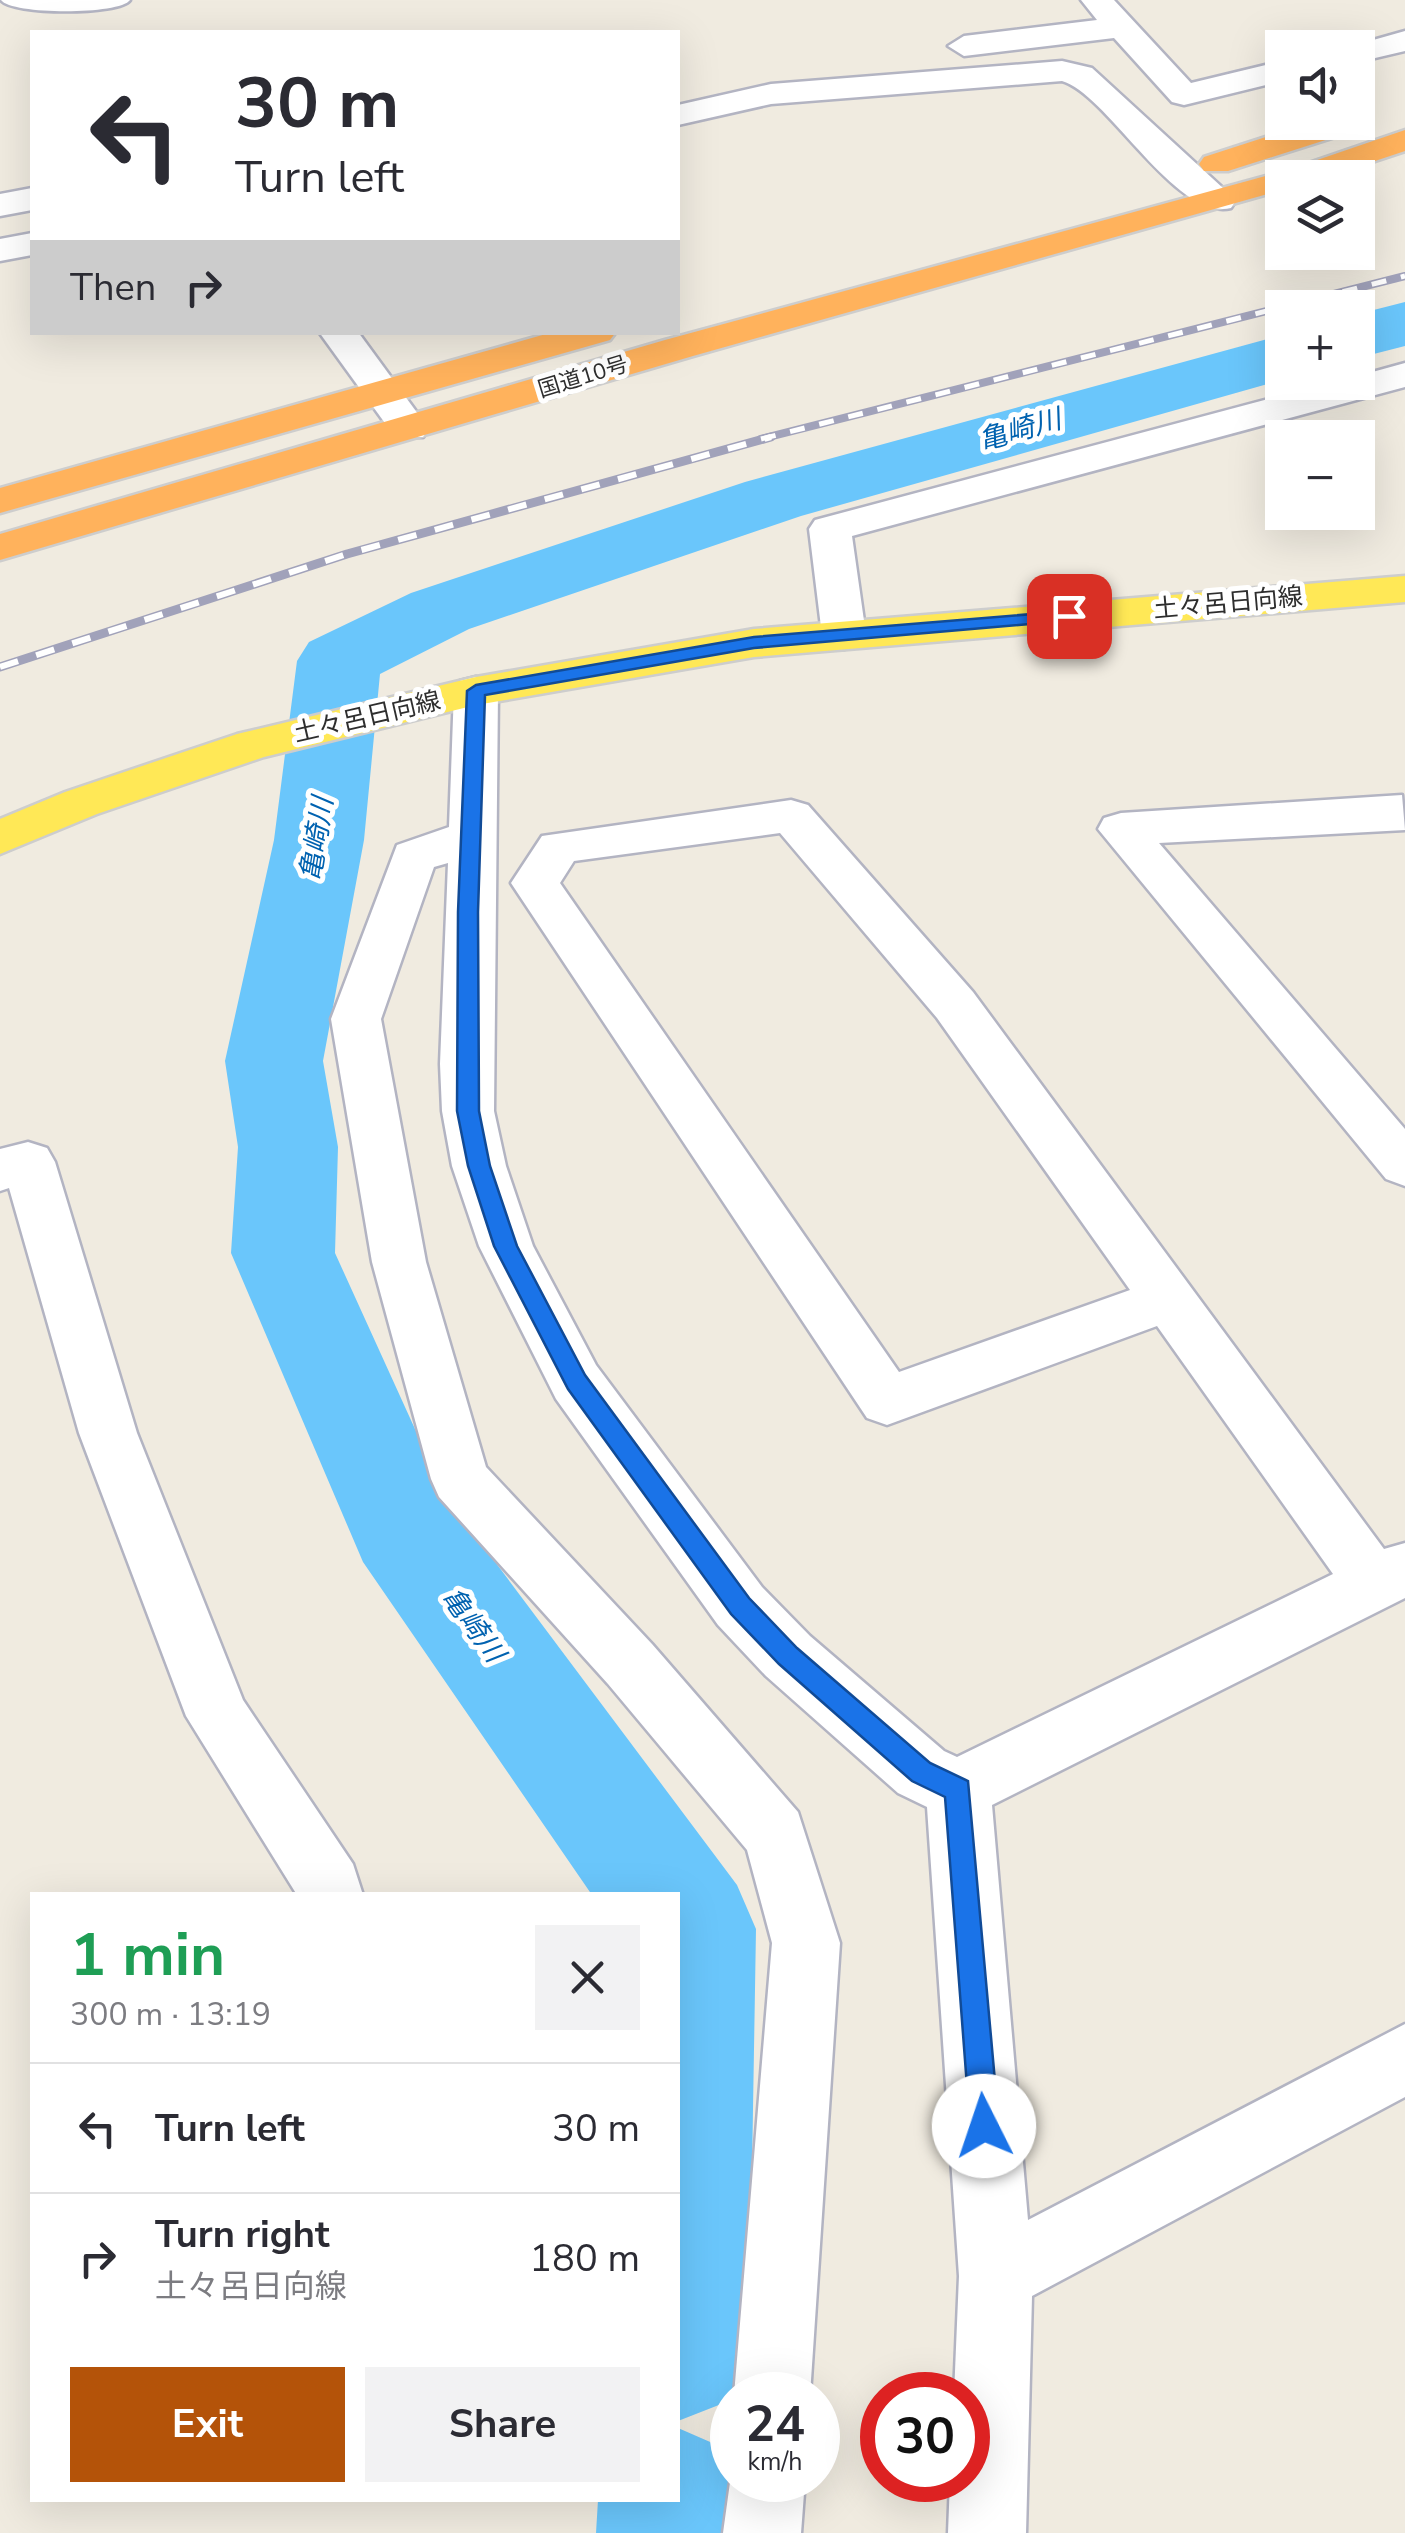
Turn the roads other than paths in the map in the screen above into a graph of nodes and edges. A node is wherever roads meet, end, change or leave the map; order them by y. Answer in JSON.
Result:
{"nodes":[{"id":1,"x":114,"y":0,"type":"edge"},
{"id":2,"x":1097,"y":0,"type":"edge"},
{"id":3,"x":44,"y":8,"type":"edge"},
{"id":4,"x":1120,"y":28,"type":"junction"},
{"id":5,"x":1405,"y":41,"type":"edge"},
{"id":6,"x":1375,"y":48,"type":"edge"},
{"id":7,"x":756,"y":65,"type":"dead end"},
{"id":8,"x":1265,"y":75,"type":"edge"},
{"id":9,"x":680,"y":115,"type":"edge"},
{"id":10,"x":1292,"y":140,"type":"edge"},
{"id":11,"x":1405,"y":140,"type":"edge"},
{"id":12,"x":1342,"y":160,"type":"edge"},
{"id":13,"x":1183,"y":174,"type":"junction"},
{"id":14,"x":1265,"y":185,"type":"edge"},
{"id":15,"x":30,"y":199,"type":"edge"},
{"id":16,"x":1218,"y":200,"type":"junction"},
{"id":17,"x":0,"y":204,"type":"edge"},
{"id":18,"x":30,"y":244,"type":"edge"},
{"id":19,"x":0,"y":250,"type":"edge"},
{"id":20,"x":846,"y":265,"type":"dead end"},
{"id":21,"x":340,"y":335,"type":"edge"},
{"id":22,"x":586,"y":335,"type":"edge"},
{"id":23,"x":1405,"y":375,"type":"edge"},
{"id":24,"x":382,"y":392,"type":"junction"},
{"id":25,"x":409,"y":428,"type":"junction"},
{"id":26,"x":0,"y":501,"type":"edge"},
{"id":27,"x":0,"y":546,"type":"edge"},
{"id":28,"x":1405,"y":589,"type":"edge"},
{"id":29,"x":844,"y":635,"type":"junction"},
{"id":30,"x":476,"y":691,"type":"junction"},
{"id":31,"x":1405,"y":814,"type":"edge"},
{"id":32,"x":470,"y":837,"type":"junction"},
{"id":33,"x":0,"y":838,"type":"edge"},
{"id":34,"x":1405,"y":1164,"type":"edge"},
{"id":35,"x":0,"y":1170,"type":"edge"},
{"id":36,"x":1168,"y":1299,"type":"junction"},
{"id":37,"x":1389,"y":1575,"type":"edge"},
{"id":38,"x":958,"y":1790,"type":"junction"},
{"id":39,"x":330,"y":1892,"type":"edge"},
{"id":40,"x":1405,"y":2059,"type":"edge"},
{"id":41,"x":996,"y":2276,"type":"junction"},
{"id":42,"x":774,"y":2372,"type":"edge"},
{"id":43,"x":764,"y":2502,"type":"edge"},
{"id":44,"x":762,"y":2533,"type":"edge"},
{"id":45,"x":987,"y":2533,"type":"edge"}],
"edges":[{"from":1,"to":3,"type":"street"},
{"from":2,"to":4,"type":"street"},
{"from":4,"to":7,"type":"street"},
{"from":4,"to":8,"type":"street"},
{"from":5,"to":6,"type":"street"},
{"from":9,"to":13,"type":"street"},
{"from":10,"to":13,"type":"highway"},
{"from":11,"to":12,"type":"highway","name":"国道10号"},
{"from":13,"to":16,"type":"street"},
{"from":13,"to":20,"type":"highway"},
{"from":14,"to":16,"type":"highway","name":"国道10号"},
{"from":15,"to":17,"type":"street"},
{"from":16,"to":25,"type":"highway","name":"国道10号"},
{"from":18,"to":19,"type":"street"},
{"from":21,"to":24,"type":"street"},
{"from":22,"to":24,"type":"highway","name":"国道10号"},
{"from":23,"to":29,"type":"street"},
{"from":24,"to":25,"type":"street"},
{"from":24,"to":26,"type":"highway","name":"国道10号"},
{"from":25,"to":27,"type":"highway","name":"国道10号"},
{"from":28,"to":29,"type":"main road","name":"土々呂日向線"},
{"from":29,"to":30,"type":"main road","name":"土々呂日向線"},
{"from":30,"to":32,"type":"street"},
{"from":30,"to":33,"type":"main road","name":"土々呂日向線"},
{"from":31,"to":34,"type":"street"},
{"from":32,"to":38,"type":"street"},
{"from":32,"to":42,"type":"street"},
{"from":35,"to":39,"type":"street"},
{"from":36,"to":36,"type":"street"},
{"from":36,"to":37,"type":"street"},
{"from":37,"to":38,"type":"street"},
{"from":38,"to":41,"type":"street"},
{"from":40,"to":41,"type":"street"},
{"from":41,"to":45,"type":"street"},
{"from":43,"to":44,"type":"street"}]}
